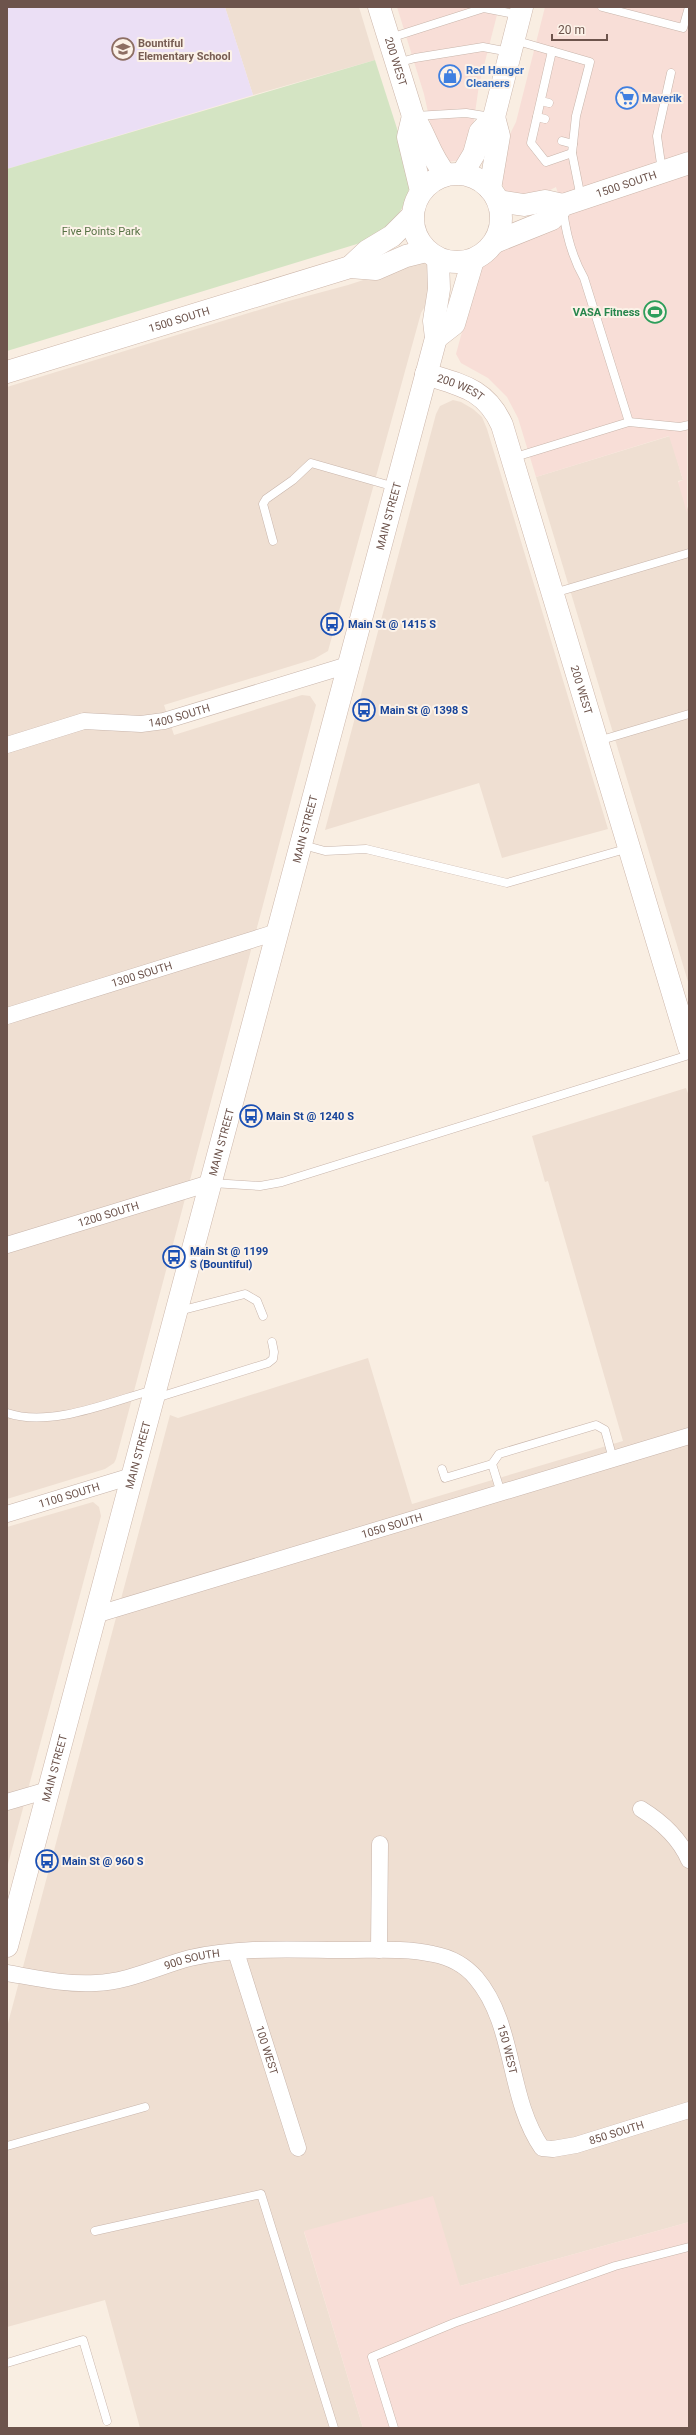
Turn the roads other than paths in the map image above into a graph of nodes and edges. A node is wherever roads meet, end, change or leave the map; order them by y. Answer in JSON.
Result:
{"nodes":[{"id":1,"x":379,"y":7,"type":"edge"},
{"id":2,"x":602,"y":7,"type":"edge"},
{"id":3,"x":688,"y":7,"type":"edge"},
{"id":4,"x":476,"y":9,"type":"edge"},
{"id":5,"x":521,"y":11,"type":"edge"},
{"id":6,"x":389,"y":38,"type":"junction"},
{"id":7,"x":512,"y":46,"type":"junction"},
{"id":8,"x":552,"y":51,"type":"junction"},
{"id":9,"x":396,"y":64,"type":"junction"},
{"id":10,"x":672,"y":73,"type":"dead end"},
{"id":11,"x":412,"y":116,"type":"junction"},
{"id":12,"x":494,"y":117,"type":"junction"},
{"id":13,"x":566,"y":124,"type":"dead end"},
{"id":14,"x":575,"y":126,"type":"junction"},
{"id":15,"x":562,"y":141,"type":"dead end"},
{"id":16,"x":573,"y":144,"type":"junction"},
{"id":17,"x":572,"y":153,"type":"junction"},
{"id":18,"x":689,"y":163,"type":"edge"},
{"id":19,"x":662,"y":171,"type":"junction"},
{"id":20,"x":454,"y":175,"type":"junction"},
{"id":21,"x":421,"y":191,"type":"junction"},
{"id":22,"x":494,"y":194,"type":"junction"},
{"id":23,"x":572,"y":202,"type":"junction"},
{"id":24,"x":412,"y":216,"type":"junction"},
{"id":25,"x":495,"y":242,"type":"junction"},
{"id":26,"x":432,"y":255,"type":"junction"},
{"id":27,"x":473,"y":260,"type":"junction"},
{"id":28,"x":350,"y":267,"type":"junction"},
{"id":29,"x":436,"y":338,"type":"junction"},
{"id":30,"x":7,"y":372,"type":"edge"},
{"id":31,"x":426,"y":374,"type":"junction"},
{"id":32,"x":629,"y":422,"type":"junction"},
{"id":33,"x":689,"y":424,"type":"edge"},
{"id":34,"x":512,"y":458,"type":"junction"},
{"id":35,"x":396,"y":487,"type":"junction"},
{"id":36,"x":273,"y":541,"type":"dead end"},
{"id":37,"x":689,"y":553,"type":"edge"},
{"id":38,"x":552,"y":594,"type":"junction"},
{"id":39,"x":348,"y":665,"type":"junction"},
{"id":40,"x":689,"y":714,"type":"edge"},
{"id":41,"x":597,"y":741,"type":"junction"},
{"id":42,"x":7,"y":745,"type":"edge"},
{"id":43,"x":301,"y":844,"type":"junction"},
{"id":44,"x":630,"y":848,"type":"junction"},
{"id":45,"x":277,"y":932,"type":"junction"},
{"id":46,"x":7,"y":1016,"type":"edge"},
{"id":47,"x":689,"y":1047,"type":"edge"},
{"id":48,"x":689,"y":1055,"type":"edge"},
{"id":49,"x":210,"y":1183,"type":"junction"},
{"id":50,"x":7,"y":1245,"type":"edge"},
{"id":51,"x":176,"y":1312,"type":"junction"},
{"id":52,"x":263,"y":1316,"type":"dead end"},
{"id":53,"x":272,"y":1342,"type":"dead end"},
{"id":54,"x":154,"y":1394,"type":"junction"},
{"id":55,"x":7,"y":1413,"type":"edge"},
{"id":56,"x":689,"y":1436,"type":"edge"},
{"id":57,"x":613,"y":1458,"type":"junction"},
{"id":58,"x":492,"y":1464,"type":"junction"},
{"id":59,"x":442,"y":1469,"type":"dead end"},
{"id":60,"x":132,"y":1476,"type":"junction"},
{"id":61,"x":501,"y":1492,"type":"junction"},
{"id":62,"x":7,"y":1514,"type":"edge"},
{"id":63,"x":95,"y":1615,"type":"junction"},
{"id":64,"x":48,"y":1790,"type":"junction"},
{"id":65,"x":7,"y":1802,"type":"edge"},
{"id":66,"x":641,"y":1809,"type":"dead end"},
{"id":67,"x":380,"y":1844,"type":"dead end"},
{"id":68,"x":689,"y":1860,"type":"edge"},
{"id":69,"x":7,"y":1946,"type":"edge"},
{"id":70,"x":379,"y":1950,"type":"junction"},
{"id":71,"x":236,"y":1952,"type":"junction"},
{"id":72,"x":454,"y":1962,"type":"joint"},
{"id":73,"x":7,"y":1973,"type":"edge"},
{"id":74,"x":145,"y":2107,"type":"dead end"},
{"id":75,"x":689,"y":2110,"type":"edge"},
{"id":76,"x":7,"y":2146,"type":"edge"},
{"id":77,"x":298,"y":2148,"type":"dead end"},
{"id":78,"x":542,"y":2148,"type":"joint"},
{"id":79,"x":95,"y":2231,"type":"dead end"},
{"id":80,"x":689,"y":2247,"type":"edge"},
{"id":81,"x":7,"y":2363,"type":"edge"},
{"id":82,"x":107,"y":2421,"type":"dead end"},
{"id":83,"x":334,"y":2428,"type":"edge"},
{"id":84,"x":394,"y":2428,"type":"edge"}],
"edges":[{"from":1,"to":6,"type":"street","name":"200 WEST"},
{"from":2,"to":3,"type":"lane"},
{"from":4,"to":5,"type":"lane"},
{"from":4,"to":6,"type":"lane"},
{"from":5,"to":7,"type":"street"},
{"from":6,"to":9,"type":"street","name":"200 WEST"},
{"from":7,"to":8,"type":"lane"},
{"from":7,"to":9,"type":"lane"},
{"from":7,"to":12,"type":"street"},
{"from":8,"to":14,"type":"lane"},
{"from":8,"to":17,"type":"lane"},
{"from":9,"to":11,"type":"street","name":"200 WEST"},
{"from":10,"to":19,"type":"lane"},
{"from":11,"to":12,"type":"lane"},
{"from":11,"to":20,"type":"street","name":"200 WEST"},
{"from":11,"to":21,"type":"street","name":"200 WEST"},
{"from":12,"to":20,"type":"street"},
{"from":12,"to":22,"type":"street"},
{"from":13,"to":14,"type":"lane"},
{"from":14,"to":16,"type":"lane"},
{"from":15,"to":16,"type":"lane"},
{"from":16,"to":17,"type":"lane"},
{"from":17,"to":23,"type":"lane"},
{"from":18,"to":19,"type":"street","name":"1500 SOUTH"},
{"from":19,"to":23,"type":"street","name":"1500 SOUTH"},
{"from":20,"to":21,"type":"street"},
{"from":20,"to":22,"type":"street"},
{"from":21,"to":24,"type":"street"},
{"from":22,"to":23,"type":"street","name":"1500 SOUTH"},
{"from":22,"to":25,"type":"street"},
{"from":23,"to":25,"type":"street","name":"1500 SOUTH"},
{"from":23,"to":32,"type":"lane"},
{"from":24,"to":26,"type":"street"},
{"from":24,"to":28,"type":"street","name":"1500 SOUTH"},
{"from":25,"to":27,"type":"street"},
{"from":26,"to":27,"type":"street"},
{"from":26,"to":28,"type":"street","name":"1500 SOUTH"},
{"from":26,"to":29,"type":"street","name":"MAIN STREET"},
{"from":27,"to":29,"type":"street"},
{"from":28,"to":30,"type":"street","name":"1500 SOUTH"},
{"from":29,"to":31,"type":"street","name":"MAIN STREET"},
{"from":31,"to":34,"type":"street","name":"200 WEST"},
{"from":31,"to":35,"type":"street","name":"MAIN STREET"},
{"from":32,"to":33,"type":"lane"},
{"from":32,"to":34,"type":"lane"},
{"from":34,"to":38,"type":"street","name":"200 WEST"},
{"from":35,"to":36,"type":"lane"},
{"from":35,"to":39,"type":"street","name":"MAIN STREET"},
{"from":37,"to":38,"type":"lane"},
{"from":38,"to":41,"type":"street","name":"200 WEST"},
{"from":39,"to":42,"type":"street","name":"1400 SOUTH"},
{"from":39,"to":43,"type":"street","name":"MAIN STREET"},
{"from":40,"to":41,"type":"lane"},
{"from":41,"to":44,"type":"street","name":"200 WEST"},
{"from":43,"to":44,"type":"lane"},
{"from":43,"to":45,"type":"street","name":"MAIN STREET"},
{"from":44,"to":47,"type":"street","name":"200 WEST"},
{"from":45,"to":46,"type":"street","name":"1300 SOUTH"},
{"from":45,"to":49,"type":"street","name":"MAIN STREET"},
{"from":48,"to":49,"type":"lane"},
{"from":49,"to":50,"type":"street","name":"1200 SOUTH"},
{"from":49,"to":51,"type":"street","name":"MAIN STREET"},
{"from":51,"to":52,"type":"lane"},
{"from":51,"to":54,"type":"street","name":"MAIN STREET"},
{"from":53,"to":54,"type":"lane"},
{"from":54,"to":55,"type":"lane"},
{"from":54,"to":60,"type":"street","name":"MAIN STREET"},
{"from":56,"to":57,"type":"street","name":"1050 SOUTH"},
{"from":57,"to":58,"type":"lane"},
{"from":57,"to":61,"type":"street","name":"1050 SOUTH"},
{"from":58,"to":59,"type":"lane"},
{"from":58,"to":61,"type":"lane"},
{"from":60,"to":62,"type":"street","name":"1100 SOUTH"},
{"from":60,"to":63,"type":"street","name":"MAIN STREET"},
{"from":61,"to":63,"type":"street","name":"1050 SOUTH"},
{"from":63,"to":64,"type":"street","name":"MAIN STREET"},
{"from":64,"to":65,"type":"street"},
{"from":64,"to":69,"type":"street","name":"MAIN STREET"},
{"from":66,"to":68,"type":"street"},
{"from":67,"to":70,"type":"street"},
{"from":70,"to":71,"type":"street","name":"900 SOUTH"},
{"from":70,"to":72,"type":"street","name":"900 SOUTH"},
{"from":71,"to":73,"type":"street","name":"900 SOUTH"},
{"from":71,"to":77,"type":"street","name":"100 WEST"},
{"from":72,"to":78,"type":"street","name":"150 WEST"},
{"from":74,"to":76,"type":"lane"},
{"from":75,"to":78,"type":"street","name":"850 SOUTH"},
{"from":79,"to":83,"type":"lane"},
{"from":80,"to":84,"type":"lane"},
{"from":81,"to":82,"type":"lane"}]}
